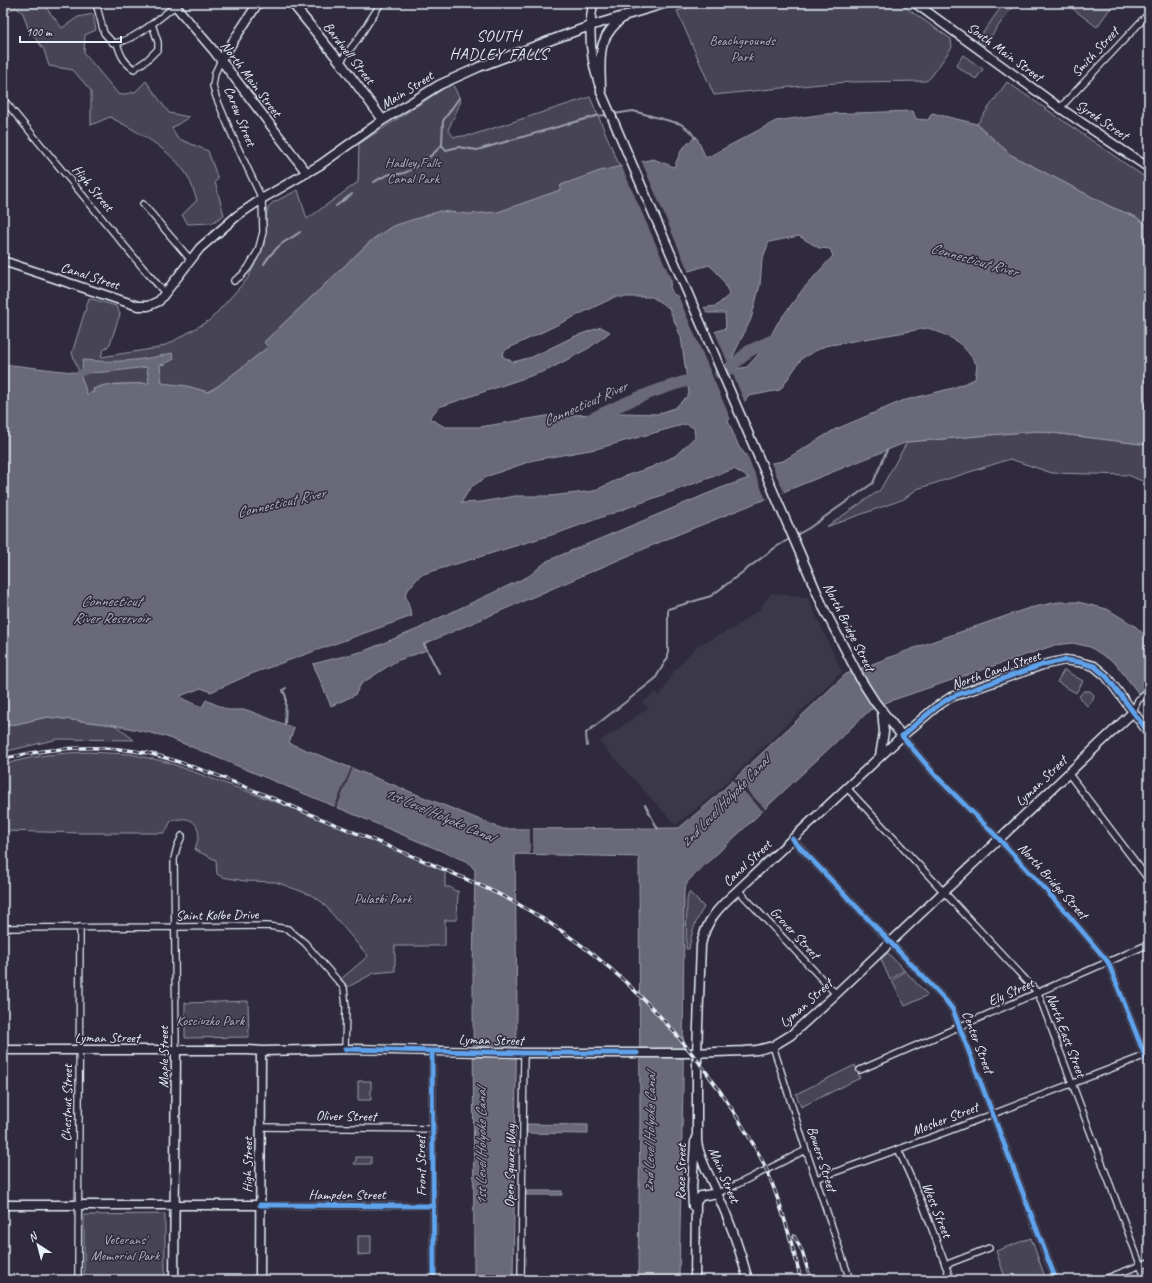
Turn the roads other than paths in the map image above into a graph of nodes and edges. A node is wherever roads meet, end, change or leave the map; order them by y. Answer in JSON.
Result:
{"nodes":[{"id":1,"x":96,"y":3,"type":"edge"},
{"id":2,"x":258,"y":3,"type":"edge"},
{"id":3,"x":292,"y":3,"type":"edge"},
{"id":4,"x":381,"y":3,"type":"edge"},
{"id":5,"x":593,"y":3,"type":"edge"},
{"id":6,"x":667,"y":3,"type":"edge"},
{"id":7,"x":915,"y":3,"type":"edge"},
{"id":8,"x":174,"y":5,"type":"edge"},
{"id":9,"x":1149,"y":13,"type":"edge"},
{"id":10,"x":626,"y":15,"type":"junction"},
{"id":11,"x":152,"y":24,"type":"junction"},
{"id":12,"x":590,"y":26,"type":"junction"},
{"id":13,"x":117,"y":43,"type":"junction"},
{"id":14,"x":221,"y":60,"type":"junction"},
{"id":15,"x":340,"y":62,"type":"junction"},
{"id":16,"x":601,"y":92,"type":"junction"},
{"id":17,"x":3,"y":99,"type":"edge"},
{"id":18,"x":1060,"y":108,"type":"junction"},
{"id":19,"x":383,"y":120,"type":"junction"},
{"id":20,"x":1148,"y":166,"type":"edge"},
{"id":21,"x":307,"y":173,"type":"junction"},
{"id":22,"x":262,"y":199,"type":"junction"},
{"id":23,"x":143,"y":204,"type":"dead end"},
{"id":24,"x":190,"y":259,"type":"junction"},
{"id":25,"x":3,"y":261,"type":"edge"},
{"id":26,"x":234,"y":281,"type":"dead end"},
{"id":27,"x":165,"y":293,"type":"junction"},
{"id":28,"x":1149,"y":692,"type":"edge"},
{"id":29,"x":881,"y":709,"type":"junction"},
{"id":30,"x":1133,"y":712,"type":"junction"},
{"id":31,"x":1149,"y":733,"type":"edge"},
{"id":32,"x":902,"y":736,"type":"junction"},
{"id":33,"x":880,"y":756,"type":"junction"},
{"id":34,"x":1068,"y":773,"type":"junction"},
{"id":35,"x":847,"y":788,"type":"junction"},
{"id":36,"x":182,"y":836,"type":"dead end"},
{"id":37,"x":792,"y":839,"type":"junction"},
{"id":38,"x":999,"y":839,"type":"junction"},
{"id":39,"x":1149,"y":880,"type":"edge"},
{"id":40,"x":738,"y":890,"type":"junction"},
{"id":41,"x":944,"y":891,"type":"junction"},
{"id":42,"x":80,"y":927,"type":"junction"},
{"id":43,"x":176,"y":927,"type":"junction"},
{"id":44,"x":3,"y":928,"type":"edge"},
{"id":45,"x":890,"y":942,"type":"junction"},
{"id":46,"x":1149,"y":944,"type":"edge"},
{"id":47,"x":1108,"y":962,"type":"junction"},
{"id":48,"x":1038,"y":993,"type":"junction"},
{"id":49,"x":836,"y":994,"type":"junction"},
{"id":50,"x":960,"y":1027,"type":"junction"},
{"id":51,"x":773,"y":1046,"type":"junction"},
{"id":52,"x":176,"y":1049,"type":"junction"},
{"id":53,"x":345,"y":1049,"type":"junction"},
{"id":54,"x":3,"y":1050,"type":"edge"},
{"id":55,"x":80,"y":1050,"type":"junction"},
{"id":56,"x":261,"y":1051,"type":"junction"},
{"id":57,"x":432,"y":1051,"type":"junction"},
{"id":58,"x":521,"y":1053,"type":"junction"},
{"id":59,"x":697,"y":1053,"type":"junction"},
{"id":60,"x":1147,"y":1054,"type":"edge"},
{"id":61,"x":1149,"y":1066,"type":"edge"},
{"id":62,"x":860,"y":1070,"type":"dead end"},
{"id":63,"x":1072,"y":1084,"type":"junction"},
{"id":64,"x":992,"y":1114,"type":"junction"},
{"id":65,"x":260,"y":1127,"type":"junction"},
{"id":66,"x":433,"y":1129,"type":"junction"},
{"id":67,"x":696,"y":1129,"type":"junction"},
{"id":68,"x":898,"y":1149,"type":"junction"},
{"id":69,"x":806,"y":1150,"type":"junction"},
{"id":70,"x":816,"y":1180,"type":"junction"},
{"id":71,"x":718,"y":1193,"type":"junction"},
{"id":72,"x":260,"y":1204,"type":"junction"},
{"id":73,"x":3,"y":1205,"type":"edge"},
{"id":74,"x":78,"y":1205,"type":"junction"},
{"id":75,"x":175,"y":1206,"type":"junction"},
{"id":76,"x":434,"y":1206,"type":"junction"},
{"id":77,"x":695,"y":1215,"type":"junction"},
{"id":78,"x":989,"y":1248,"type":"dead end"},
{"id":79,"x":1149,"y":1262,"type":"edge"},
{"id":80,"x":946,"y":1265,"type":"junction"},
{"id":81,"x":1141,"y":1266,"type":"junction"},
{"id":82,"x":78,"y":1280,"type":"edge"},
{"id":83,"x":174,"y":1280,"type":"edge"},
{"id":84,"x":260,"y":1280,"type":"edge"},
{"id":85,"x":434,"y":1280,"type":"edge"},
{"id":86,"x":521,"y":1280,"type":"edge"},
{"id":87,"x":695,"y":1280,"type":"edge"},
{"id":88,"x":748,"y":1280,"type":"edge"},
{"id":89,"x":850,"y":1280,"type":"edge"},
{"id":90,"x":951,"y":1280,"type":"edge"},
{"id":91,"x":1056,"y":1280,"type":"edge"},
{"id":92,"x":1102,"y":1280,"type":"edge"},
{"id":93,"x":1146,"y":1280,"type":"edge"}],
"edges":[{"from":1,"to":13,"type":"street"},
{"from":2,"to":14,"type":"main road","name":"Carew Street"},
{"from":3,"to":15,"type":"main road","name":"Bardwell Street"},
{"from":4,"to":15,"type":"street"},
{"from":5,"to":12,"type":"main road"},
{"from":6,"to":10,"type":"main road","name":"Main Street"},
{"from":7,"to":18,"type":"main road","name":"South Main Street"},
{"from":8,"to":11,"type":"street"},
{"from":8,"to":14,"type":"main road","name":"North Main Street"},
{"from":9,"to":18,"type":"street","name":"Smith Street"},
{"from":10,"to":12,"type":"main road","name":"Main Street"},
{"from":10,"to":16,"type":"main road"},
{"from":11,"to":13,"type":"street"},
{"from":11,"to":13,"type":"street"},
{"from":12,"to":16,"type":"main road"},
{"from":12,"to":19,"type":"main road","name":"Main Street"},
{"from":14,"to":21,"type":"main road","name":"North Main Street"},
{"from":14,"to":22,"type":"street","name":"Carew Street"},
{"from":15,"to":19,"type":"main road","name":"Bardwell Street"},
{"from":16,"to":29,"type":"main road","name":"North Bridge Street"},
{"from":17,"to":27,"type":"street","name":"High Street"},
{"from":18,"to":20,"type":"main road","name":"Syrek Street"},
{"from":19,"to":21,"type":"main road","name":"Main Street"},
{"from":21,"to":22,"type":"main road","name":"Main Street"},
{"from":22,"to":24,"type":"main road","name":"Canal Street"},
{"from":22,"to":26,"type":"street"},
{"from":23,"to":24,"type":"street"},
{"from":24,"to":27,"type":"main road","name":"Canal Street"},
{"from":25,"to":27,"type":"main road","name":"Canal Street"},
{"from":28,"to":30,"type":"street","name":"Lyman Street"},
{"from":29,"to":32,"type":"main road","name":"North Bridge Street"},
{"from":29,"to":33,"type":"main road"},
{"from":30,"to":31,"type":"main road","name":"North Canal Street"},
{"from":30,"to":32,"type":"main road","name":"North Canal Street"},
{"from":30,"to":34,"type":"main road","name":"Lyman Street"},
{"from":32,"to":33,"type":"main road","name":"Canal Street"},
{"from":32,"to":38,"type":"street","name":"North Bridge Street"},
{"from":33,"to":35,"type":"main road","name":"Canal Street"},
{"from":34,"to":38,"type":"main road","name":"Lyman Street"},
{"from":34,"to":39,"type":"street"},
{"from":35,"to":37,"type":"main road","name":"Canal Street"},
{"from":35,"to":41,"type":"street","name":"North East Street"},
{"from":36,"to":43,"type":"street","name":"Maple Street"},
{"from":37,"to":40,"type":"main road","name":"Canal Street"},
{"from":37,"to":45,"type":"street","name":"Center Street"},
{"from":38,"to":41,"type":"main road","name":"Lyman Street"},
{"from":38,"to":47,"type":"street","name":"North Bridge Street"},
{"from":40,"to":49,"type":"street","name":"Grover Street"},
{"from":40,"to":59,"type":"main road","name":"Canal Street"},
{"from":41,"to":45,"type":"main road","name":"Lyman Street"},
{"from":41,"to":48,"type":"street","name":"North East Street"},
{"from":42,"to":43,"type":"street","name":"Saint Kolbe Drive"},
{"from":42,"to":44,"type":"street","name":"Saint Kolbe Drive"},
{"from":42,"to":55,"type":"street","name":"Chestnut Street"},
{"from":43,"to":52,"type":"street","name":"Maple Street"},
{"from":43,"to":53,"type":"street","name":"Saint Kolbe Drive"},
{"from":45,"to":49,"type":"main road","name":"Lyman Street"},
{"from":45,"to":50,"type":"street","name":"Center Street"},
{"from":46,"to":47,"type":"street","name":"Ely Street"},
{"from":47,"to":48,"type":"street","name":"Ely Street"},
{"from":47,"to":60,"type":"street","name":"North Bridge Street"},
{"from":48,"to":50,"type":"street","name":"Ely Street"},
{"from":48,"to":63,"type":"street","name":"North East Street"},
{"from":49,"to":51,"type":"main road","name":"Lyman Street"},
{"from":50,"to":62,"type":"street","name":"Ely Street"},
{"from":50,"to":64,"type":"street","name":"Center Street"},
{"from":51,"to":59,"type":"main road","name":"Lyman Street"},
{"from":51,"to":69,"type":"street","name":"Bowers Street"},
{"from":52,"to":55,"type":"main road","name":"Lyman Street"},
{"from":52,"to":56,"type":"main road","name":"Lyman Street"},
{"from":52,"to":75,"type":"main road","name":"Maple Street"},
{"from":53,"to":56,"type":"main road","name":"Lyman Street"},
{"from":53,"to":57,"type":"main road","name":"Lyman Street"},
{"from":54,"to":55,"type":"main road","name":"Lyman Street"},
{"from":55,"to":74,"type":"street","name":"Chestnut Street"},
{"from":56,"to":65,"type":"main road","name":"High Street"},
{"from":57,"to":58,"type":"main road","name":"Lyman Street"},
{"from":57,"to":66,"type":"street","name":"Front Street"},
{"from":58,"to":59,"type":"main road","name":"Lyman Street"},
{"from":58,"to":86,"type":"street","name":"Open Square Way"},
{"from":59,"to":67,"type":"main road","name":"Main Street"},
{"from":60,"to":61,"type":"street","name":"North Bridge Street"},
{"from":60,"to":63,"type":"street","name":"Mosher Street"},
{"from":63,"to":64,"type":"street","name":"Mosher Street"},
{"from":63,"to":81,"type":"street","name":"North East Street"},
{"from":64,"to":68,"type":"street","name":"Mosher Street"},
{"from":64,"to":91,"type":"street","name":"Center Street"},
{"from":65,"to":66,"type":"street","name":"Oliver Street"},
{"from":65,"to":72,"type":"main road","name":"High Street"},
{"from":66,"to":76,"type":"street","name":"Front Street"},
{"from":67,"to":71,"type":"main road","name":"Main Street"},
{"from":67,"to":77,"type":"main road","name":"Race Street"},
{"from":68,"to":70,"type":"street","name":"Mosher Street"},
{"from":68,"to":80,"type":"street","name":"West Street"},
{"from":69,"to":70,"type":"street","name":"Bowers Street"},
{"from":69,"to":71,"type":"street"},
{"from":70,"to":89,"type":"street","name":"Bowers Street"},
{"from":71,"to":77,"type":"main road","name":"Race Street"},
{"from":71,"to":88,"type":"main road","name":"Main Street"},
{"from":72,"to":75,"type":"main road","name":"Hampden Street"},
{"from":72,"to":76,"type":"street","name":"Hampden Street"},
{"from":72,"to":84,"type":"main road","name":"High Street"},
{"from":73,"to":74,"type":"main road","name":"Hampden Street"},
{"from":74,"to":75,"type":"main road","name":"Hampden Street"},
{"from":74,"to":82,"type":"street","name":"Chestnut Street"},
{"from":75,"to":83,"type":"main road","name":"Maple Street"},
{"from":76,"to":85,"type":"street","name":"Front Street"},
{"from":77,"to":87,"type":"main road","name":"Race Street"},
{"from":78,"to":80,"type":"street"},
{"from":79,"to":81,"type":"street"},
{"from":80,"to":90,"type":"street","name":"West Street"},
{"from":81,"to":92,"type":"street"},
{"from":81,"to":93,"type":"street","name":"North East Street"}]}
